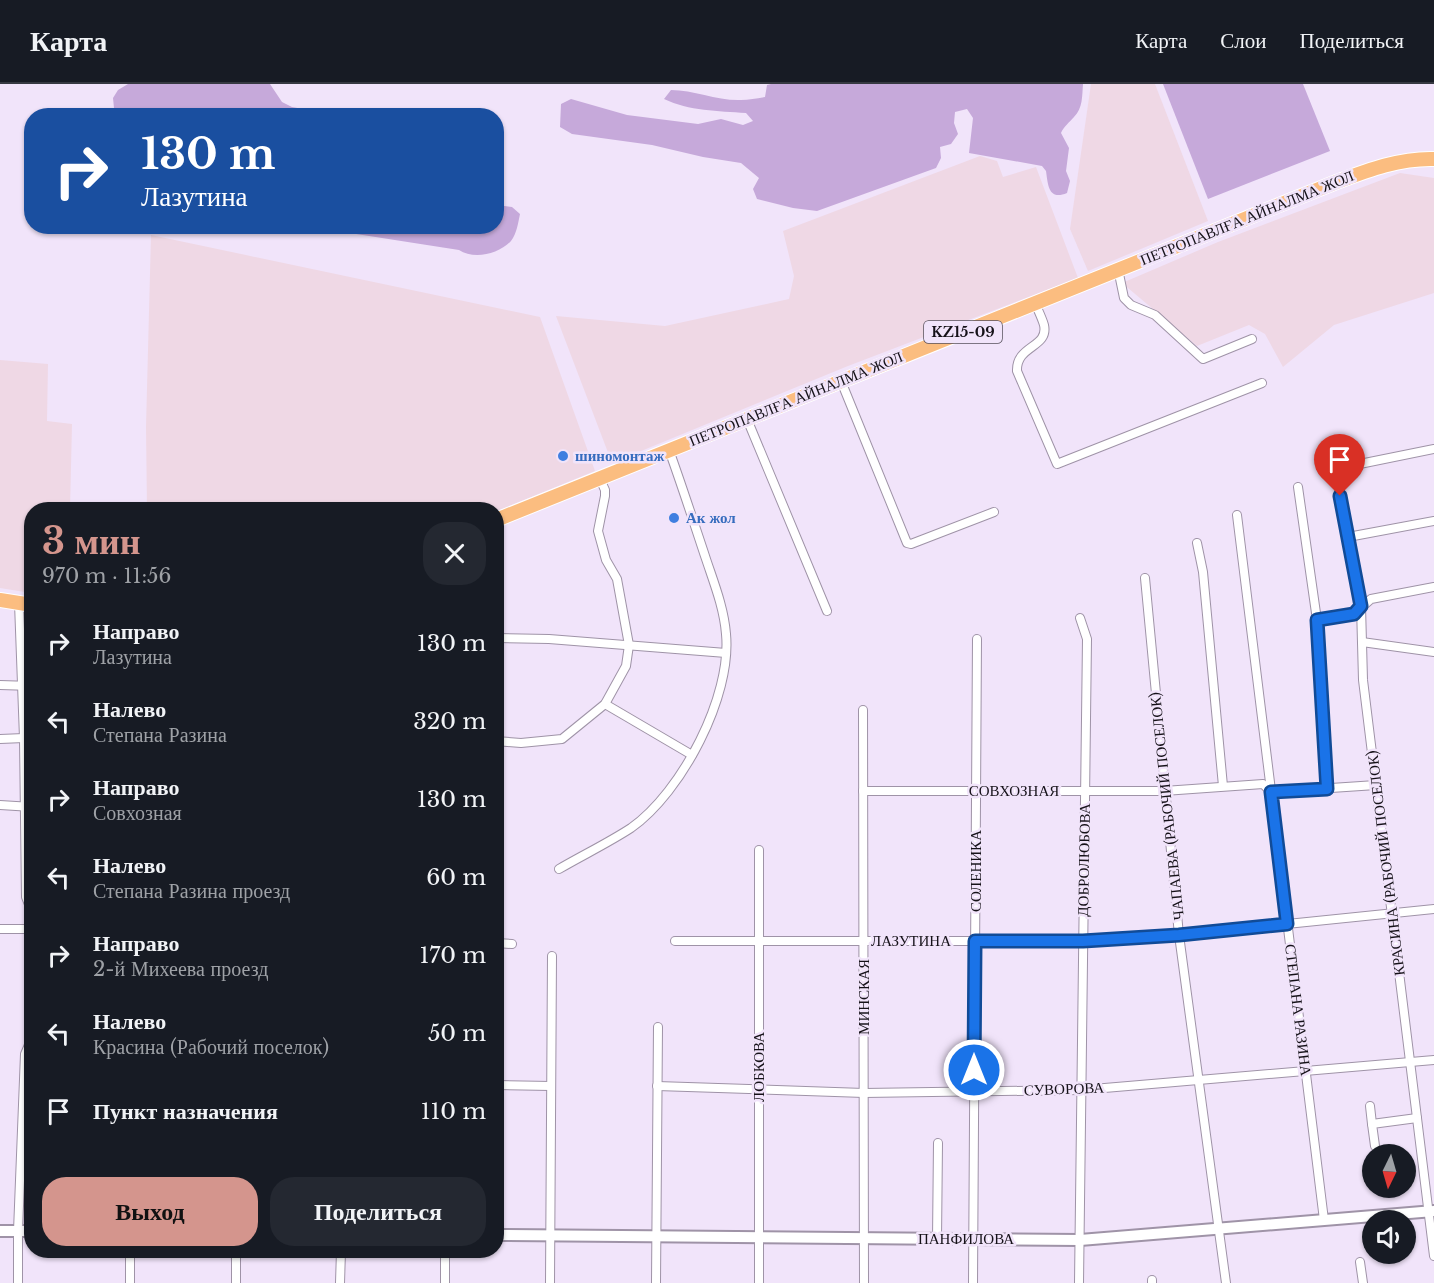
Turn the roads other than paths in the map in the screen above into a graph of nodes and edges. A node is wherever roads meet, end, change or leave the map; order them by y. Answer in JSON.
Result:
{"nodes":[{"id":1,"x":1434,"y":159,"type":"edge"},
{"id":2,"x":1118,"y":269,"type":"junction"},
{"id":3,"x":1035,"y":303,"type":"junction"},
{"id":4,"x":1252,"y":339,"type":"dead end"},
{"id":5,"x":841,"y":381,"type":"junction"},
{"id":6,"x":1262,"y":383,"type":"dead end"},
{"id":7,"x":747,"y":419,"type":"junction"},
{"id":8,"x":1434,"y":449,"type":"edge"},
{"id":9,"x":669,"y":450,"type":"junction"},
{"id":10,"x":600,"y":479,"type":"junction"},
{"id":11,"x":1298,"y":487,"type":"dead end"},
{"id":12,"x":994,"y":512,"type":"dead end"},
{"id":13,"x":1237,"y":515,"type":"dead end"},
{"id":14,"x":504,"y":517,"type":"edge"},
{"id":15,"x":1434,"y":521,"type":"edge"},
{"id":16,"x":1348,"y":537,"type":"junction"},
{"id":17,"x":1197,"y":543,"type":"dead end"},
{"id":18,"x":1145,"y":578,"type":"dead end"},
{"id":19,"x":1434,"y":587,"type":"edge"},
{"id":20,"x":0,"y":600,"type":"edge"},
{"id":21,"x":24,"y":604,"type":"edge"},
{"id":22,"x":1361,"y":606,"type":"junction"},
{"id":23,"x":827,"y":611,"type":"dead end"},
{"id":24,"x":1080,"y":618,"type":"dead end"},
{"id":25,"x":1317,"y":620,"type":"junction"},
{"id":26,"x":24,"y":624,"type":"edge"},
{"id":27,"x":504,"y":638,"type":"edge"},
{"id":28,"x":977,"y":639,"type":"dead end"},
{"id":29,"x":1362,"y":642,"type":"junction"},
{"id":30,"x":629,"y":645,"type":"junction"},
{"id":31,"x":726,"y":652,"type":"junction"},
{"id":32,"x":1434,"y":652,"type":"edge"},
{"id":33,"x":0,"y":686,"type":"edge"},
{"id":34,"x":21,"y":686,"type":"junction"},
{"id":35,"x":605,"y":704,"type":"junction"},
{"id":36,"x":863,"y":710,"type":"dead end"},
{"id":37,"x":24,"y":718,"type":"edge"},
{"id":38,"x":0,"y":739,"type":"edge"},
{"id":39,"x":24,"y":740,"type":"edge"},
{"id":40,"x":504,"y":742,"type":"edge"},
{"id":41,"x":692,"y":755,"type":"junction"},
{"id":42,"x":1376,"y":785,"type":"junction"},
{"id":43,"x":1223,"y":786,"type":"junction"},
{"id":44,"x":1327,"y":789,"type":"junction"},
{"id":45,"x":863,"y":791,"type":"junction"},
{"id":46,"x":976,"y":791,"type":"junction"},
{"id":47,"x":1085,"y":791,"type":"junction"},
{"id":48,"x":1164,"y":791,"type":"junction"},
{"id":49,"x":1271,"y":792,"type":"junction"},
{"id":50,"x":0,"y":805,"type":"edge"},
{"id":51,"x":24,"y":807,"type":"edge"},
{"id":52,"x":759,"y":850,"type":"dead end"},
{"id":53,"x":559,"y":869,"type":"dead end"},
{"id":54,"x":1434,"y":909,"type":"edge"},
{"id":55,"x":1392,"y":914,"type":"junction"},
{"id":56,"x":1287,"y":924,"type":"junction"},
{"id":57,"x":0,"y":929,"type":"edge"},
{"id":58,"x":24,"y":929,"type":"edge"},
{"id":59,"x":1179,"y":935,"type":"junction"},
{"id":60,"x":675,"y":941,"type":"dead end"},
{"id":61,"x":759,"y":941,"type":"junction"},
{"id":62,"x":864,"y":941,"type":"junction"},
{"id":63,"x":975,"y":941,"type":"junction"},
{"id":64,"x":1083,"y":941,"type":"junction"},
{"id":65,"x":504,"y":944,"type":"edge"},
{"id":66,"x":512,"y":944,"type":"dead end"},
{"id":67,"x":552,"y":956,"type":"dead end"},
{"id":68,"x":658,"y":1027,"type":"dead end"},
{"id":69,"x":1434,"y":1060,"type":"edge"},
{"id":70,"x":1410,"y":1062,"type":"junction"},
{"id":71,"x":1305,"y":1071,"type":"junction"},
{"id":72,"x":1199,"y":1080,"type":"junction"},
{"id":73,"x":504,"y":1085,"type":"edge"},
{"id":74,"x":551,"y":1086,"type":"junction"},
{"id":75,"x":657,"y":1086,"type":"junction"},
{"id":76,"x":759,"y":1089,"type":"junction"},
{"id":77,"x":1081,"y":1090,"type":"junction"},
{"id":78,"x":974,"y":1091,"type":"junction"},
{"id":79,"x":864,"y":1093,"type":"junction"},
{"id":80,"x":1370,"y":1106,"type":"dead end"},
{"id":81,"x":1417,"y":1118,"type":"junction"},
{"id":82,"x":1372,"y":1124,"type":"junction"},
{"id":83,"x":24,"y":1141,"type":"edge"},
{"id":84,"x":938,"y":1143,"type":"dead end"},
{"id":85,"x":1375,"y":1144,"type":"edge"},
{"id":86,"x":1431,"y":1211,"type":"edge"},
{"id":87,"x":1324,"y":1220,"type":"junction"},
{"id":88,"x":1219,"y":1229,"type":"junction"},
{"id":89,"x":0,"y":1231,"type":"edge"},
{"id":90,"x":18,"y":1231,"type":"junction"},
{"id":91,"x":24,"y":1231,"type":"edge"},
{"id":92,"x":504,"y":1235,"type":"edge"},
{"id":93,"x":550,"y":1235,"type":"junction"},
{"id":94,"x":656,"y":1236,"type":"junction"},
{"id":95,"x":759,"y":1237,"type":"junction"},
{"id":96,"x":864,"y":1238,"type":"junction"},
{"id":97,"x":937,"y":1239,"type":"junction"},
{"id":98,"x":973,"y":1239,"type":"junction"},
{"id":99,"x":1080,"y":1240,"type":"junction"},
{"id":100,"x":1434,"y":1256,"type":"edge"},
{"id":101,"x":130,"y":1258,"type":"edge"},
{"id":102,"x":236,"y":1258,"type":"edge"},
{"id":103,"x":340,"y":1258,"type":"edge"},
{"id":104,"x":445,"y":1258,"type":"edge"},
{"id":105,"x":1360,"y":1262,"type":"dead end"},
{"id":106,"x":18,"y":1283,"type":"edge"},
{"id":107,"x":130,"y":1283,"type":"edge"},
{"id":108,"x":236,"y":1283,"type":"edge"},
{"id":109,"x":340,"y":1283,"type":"edge"},
{"id":110,"x":445,"y":1283,"type":"edge"},
{"id":111,"x":550,"y":1283,"type":"edge"},
{"id":112,"x":656,"y":1283,"type":"edge"},
{"id":113,"x":759,"y":1283,"type":"edge"},
{"id":114,"x":864,"y":1283,"type":"edge"},
{"id":115,"x":973,"y":1283,"type":"edge"},
{"id":116,"x":1079,"y":1283,"type":"edge"},
{"id":117,"x":1226,"y":1283,"type":"edge"},
{"id":118,"x":1363,"y":1283,"type":"edge"}],
"edges":[{"from":1,"to":2,"type":"highway","name":"ПЕТРОПАВЛҒА АЙНАЛМА ЖОЛ","number":"KZ15-09"},
{"from":2,"to":3,"type":"highway","name":"ПЕТРОПАВЛҒА АЙНАЛМА ЖОЛ","number":"KZ15-09"},
{"from":2,"to":4,"type":"street"},
{"from":3,"to":5,"type":"highway","name":"ПЕТРОПАВЛҒА АЙНАЛМА ЖОЛ","number":"KZ15-09"},
{"from":3,"to":6,"type":"street"},
{"from":5,"to":7,"type":"highway","name":"ПЕТРОПАВЛҒА АЙНАЛМА ЖОЛ","number":"KZ15-09"},
{"from":5,"to":12,"type":"street"},
{"from":7,"to":9,"type":"highway","name":"ПЕТРОПАВЛҒА АЙНАЛМА ЖОЛ","number":"KZ15-09"},
{"from":7,"to":23,"type":"street"},
{"from":8,"to":16,"type":"street","name":"КРАСИНА (РАБОЧИЙ ПОСЕЛОК)"},
{"from":9,"to":10,"type":"highway","name":"ПЕТРОПАВЛҒА АЙНАЛМА ЖОЛ","number":"KZ15-09"},
{"from":9,"to":31,"type":"street"},
{"from":10,"to":14,"type":"highway","name":"ПЕТРОПАВЛҒА АЙНАЛМА ЖОЛ","number":"KZ15-09"},
{"from":10,"to":30,"type":"street"},
{"from":11,"to":25,"type":"street"},
{"from":13,"to":49,"type":"street","name":"СТЕПАНА РАЗИНА"},
{"from":15,"to":16,"type":"street"},
{"from":16,"to":22,"type":"street","name":"КРАСИНА (РАБОЧИЙ ПОСЕЛОК)"},
{"from":17,"to":43,"type":"street"},
{"from":18,"to":48,"type":"street","name":"ЧАПАЕВА (РАБОЧИЙ ПОСЕЛОК)"},
{"from":19,"to":22,"type":"street"},
{"from":20,"to":21,"type":"highway"},
{"from":22,"to":25,"type":"street"},
{"from":22,"to":29,"type":"street","name":"КРАСИНА (РАБОЧИЙ ПОСЕЛОК)"},
{"from":24,"to":47,"type":"street","name":"ДОБРОЛЮБОВА"},
{"from":25,"to":44,"type":"street"},
{"from":26,"to":34,"type":"street"},
{"from":27,"to":30,"type":"street"},
{"from":28,"to":46,"type":"street","name":"СОЛЕНИКА"},
{"from":29,"to":32,"type":"street"},
{"from":29,"to":42,"type":"street","name":"КРАСИНА (РАБОЧИЙ ПОСЕЛОК)"},
{"from":30,"to":31,"type":"street"},
{"from":30,"to":35,"type":"street"},
{"from":31,"to":41,"type":"street"},
{"from":33,"to":34,"type":"street"},
{"from":34,"to":37,"type":"street"},
{"from":35,"to":40,"type":"street"},
{"from":35,"to":41,"type":"street"},
{"from":36,"to":45,"type":"street","name":"МИНСКАЯ"},
{"from":38,"to":39,"type":"street"},
{"from":41,"to":53,"type":"street"},
{"from":42,"to":44,"type":"street","name":"СОВХОЗНАЯ"},
{"from":42,"to":55,"type":"street","name":"КРАСИНА (РАБОЧИЙ ПОСЕЛОК)"},
{"from":43,"to":48,"type":"street","name":"СОВХОЗНАЯ"},
{"from":43,"to":49,"type":"street","name":"СОВХОЗНАЯ"},
{"from":44,"to":49,"type":"street","name":"СОВХОЗНАЯ"},
{"from":45,"to":46,"type":"street","name":"СОВХОЗНАЯ"},
{"from":45,"to":62,"type":"street","name":"МИНСКАЯ"},
{"from":46,"to":47,"type":"street","name":"СОВХОЗНАЯ"},
{"from":46,"to":63,"type":"street","name":"СОЛЕНИКА"},
{"from":47,"to":48,"type":"street","name":"СОВХОЗНАЯ"},
{"from":47,"to":64,"type":"street","name":"ДОБРОЛЮБОВА"},
{"from":48,"to":59,"type":"street","name":"ЧАПАЕВА (РАБОЧИЙ ПОСЕЛОК)"},
{"from":49,"to":56,"type":"street","name":"СТЕПАНА РАЗИНА"},
{"from":50,"to":51,"type":"street"},
{"from":52,"to":61,"type":"street","name":"ЛОБКОВА"},
{"from":54,"to":55,"type":"street","name":"ЛАЗУТИНА"},
{"from":55,"to":56,"type":"street","name":"ЛАЗУТИНА"},
{"from":55,"to":70,"type":"street","name":"КРАСИНА (РАБОЧИЙ ПОСЕЛОК)"},
{"from":56,"to":59,"type":"street","name":"ЛАЗУТИНА"},
{"from":56,"to":71,"type":"street","name":"СТЕПАНА РАЗИНА"},
{"from":57,"to":58,"type":"street"},
{"from":59,"to":64,"type":"street","name":"ЛАЗУТИНА"},
{"from":59,"to":72,"type":"street","name":"ЧАПАЕВА (РАБОЧИЙ ПОСЕЛОК)"},
{"from":60,"to":61,"type":"street","name":"ЛАЗУТИНА"},
{"from":61,"to":62,"type":"street","name":"ЛАЗУТИНА"},
{"from":61,"to":76,"type":"street","name":"ЛОБКОВА"},
{"from":62,"to":63,"type":"street","name":"ЛАЗУТИНА"},
{"from":62,"to":79,"type":"street","name":"МИНСКАЯ"},
{"from":63,"to":64,"type":"street","name":"ЛАЗУТИНА"},
{"from":63,"to":78,"type":"street","name":"СОЛЕНИКА"},
{"from":64,"to":77,"type":"street","name":"ДОБРОЛЮБОВА"},
{"from":65,"to":66,"type":"street"},
{"from":67,"to":74,"type":"street"},
{"from":68,"to":75,"type":"street"},
{"from":69,"to":70,"type":"street","name":"СУВОРОВА"},
{"from":70,"to":71,"type":"street","name":"СУВОРОВА"},
{"from":70,"to":81,"type":"street","name":"КРАСИНА (РАБОЧИЙ ПОСЕЛОК)"},
{"from":71,"to":72,"type":"street","name":"СУВОРОВА"},
{"from":71,"to":87,"type":"street","name":"СТЕПАНА РАЗИНА"},
{"from":72,"to":77,"type":"street","name":"СУВОРОВА"},
{"from":72,"to":88,"type":"street","name":"ЧАПАЕВА (РАБОЧИЙ ПОСЕЛОК)"},
{"from":73,"to":74,"type":"street"},
{"from":74,"to":93,"type":"street"},
{"from":75,"to":76,"type":"street","name":"СУВОРОВА"},
{"from":75,"to":94,"type":"street"},
{"from":76,"to":79,"type":"street","name":"СУВОРОВА"},
{"from":76,"to":95,"type":"street","name":"ЛОБКОВА"},
{"from":77,"to":78,"type":"street","name":"СУВОРОВА"},
{"from":77,"to":99,"type":"street","name":"ДОБРОЛЮБОВА"},
{"from":78,"to":79,"type":"street","name":"СУВОРОВА"},
{"from":78,"to":98,"type":"street","name":"СОЛЕНИКА"},
{"from":79,"to":96,"type":"street","name":"МИНСКАЯ"},
{"from":80,"to":82,"type":"street"},
{"from":81,"to":82,"type":"street"},
{"from":81,"to":86,"type":"street","name":"КРАСИНА (РАБОЧИЙ ПОСЕЛОК)"},
{"from":82,"to":85,"type":"street"},
{"from":83,"to":90,"type":"street"},
{"from":84,"to":97,"type":"street"},
{"from":86,"to":87,"type":"street","name":"ПАНФИЛОВА"},
{"from":86,"to":100,"type":"street","name":"КРАСИНА (РАБОЧИЙ ПОСЕЛОК)"},
{"from":87,"to":88,"type":"street","name":"ПАНФИЛОВА"},
{"from":88,"to":99,"type":"street","name":"ПАНФИЛОВА"},
{"from":88,"to":117,"type":"street","name":"ЧАПАЕВА (РАБОЧИЙ ПОСЕЛОК)"},
{"from":89,"to":90,"type":"street"},
{"from":90,"to":91,"type":"street"},
{"from":90,"to":106,"type":"street"},
{"from":92,"to":93,"type":"street","name":"ПАНФИЛОВА"},
{"from":93,"to":94,"type":"street","name":"ПАНФИЛОВА"},
{"from":93,"to":111,"type":"street"},
{"from":94,"to":95,"type":"street","name":"ПАНФИЛОВА"},
{"from":94,"to":112,"type":"street"},
{"from":95,"to":96,"type":"street","name":"ПАНФИЛОВА"},
{"from":95,"to":113,"type":"street","name":"ЛОБКОВА"},
{"from":96,"to":97,"type":"street","name":"ПАНФИЛОВА"},
{"from":96,"to":114,"type":"street","name":"МИНСКАЯ"},
{"from":97,"to":98,"type":"street","name":"ПАНФИЛОВА"},
{"from":98,"to":99,"type":"street","name":"ПАНФИЛОВА"},
{"from":98,"to":115,"type":"street","name":"СОЛЕНИКА"},
{"from":99,"to":116,"type":"street","name":"ДОБРОЛЮБОВА"},
{"from":101,"to":107,"type":"street"},
{"from":102,"to":108,"type":"street"},
{"from":103,"to":109,"type":"street"},
{"from":104,"to":110,"type":"street"},
{"from":105,"to":118,"type":"street"}]}
